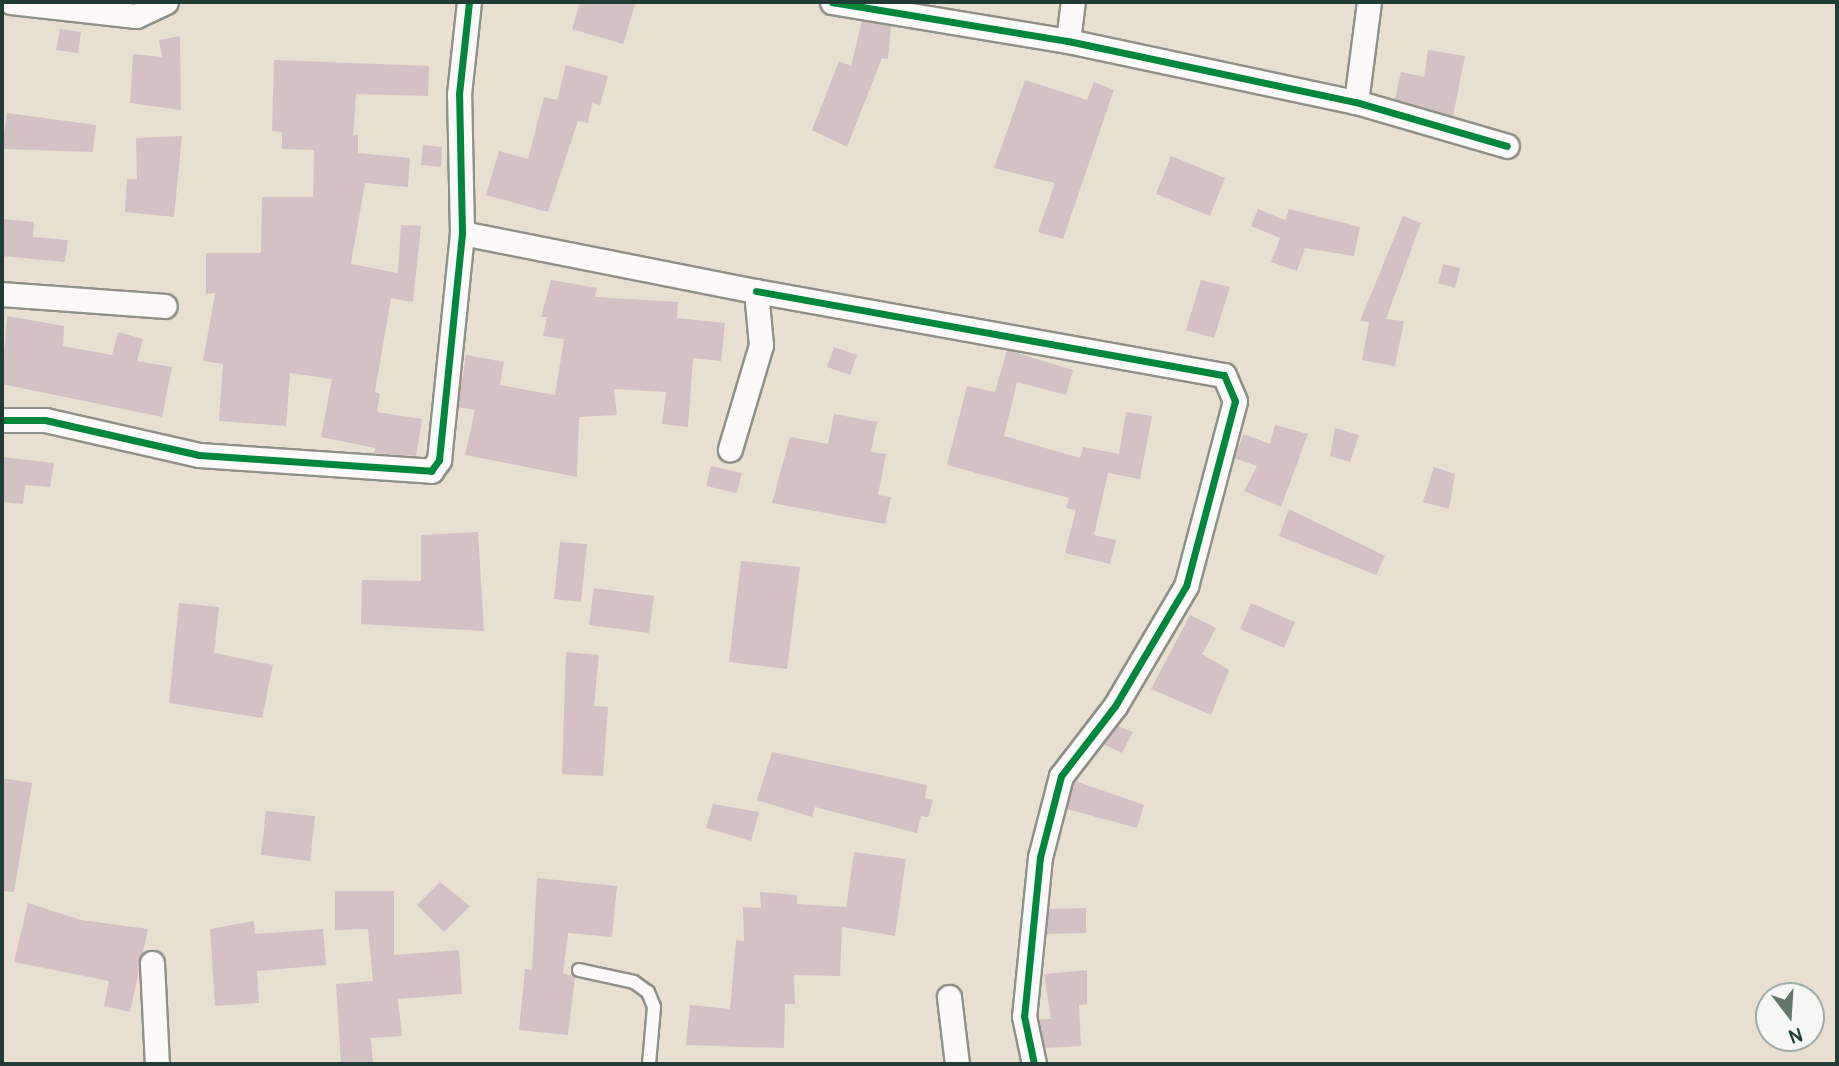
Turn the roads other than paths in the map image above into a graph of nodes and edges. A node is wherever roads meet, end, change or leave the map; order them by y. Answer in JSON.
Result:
{"nodes":[{"id":1,"x":11,"y":2,"type":"edge"},
{"id":2,"x":166,"y":2,"type":"edge"},
{"id":3,"x":469,"y":2,"type":"edge"},
{"id":4,"x":1073,"y":2,"type":"edge"},
{"id":5,"x":1369,"y":2,"type":"edge"},
{"id":6,"x":843,"y":3,"type":"edge"},
{"id":7,"x":1068,"y":41,"type":"junction"},
{"id":8,"x":1356,"y":102,"type":"junction"},
{"id":9,"x":1507,"y":146,"type":"dead end"},
{"id":10,"x":462,"y":233,"type":"junction"},
{"id":11,"x":756,"y":290,"type":"junction"},
{"id":12,"x":2,"y":294,"type":"edge"},
{"id":13,"x":165,"y":306,"type":"dead end"},
{"id":14,"x":2,"y":420,"type":"edge"},
{"id":15,"x":730,"y":449,"type":"dead end"},
{"id":16,"x":152,"y":963,"type":"dead end"},
{"id":17,"x":579,"y":970,"type":"dead end"},
{"id":18,"x":949,"y":997,"type":"dead end"},
{"id":19,"x":157,"y":1064,"type":"edge"},
{"id":20,"x":649,"y":1064,"type":"edge"},
{"id":21,"x":957,"y":1064,"type":"edge"},
{"id":22,"x":1034,"y":1064,"type":"edge"}],
"edges":[{"from":1,"to":2,"type":"street"},
{"from":3,"to":10,"type":"street"},
{"from":4,"to":7,"type":"street"},
{"from":5,"to":8,"type":"street"},
{"from":6,"to":7,"type":"street"},
{"from":7,"to":8,"type":"street"},
{"from":8,"to":9,"type":"street"},
{"from":10,"to":11,"type":"street"},
{"from":10,"to":14,"type":"street"},
{"from":11,"to":15,"type":"street"},
{"from":11,"to":22,"type":"street"},
{"from":12,"to":13,"type":"street"},
{"from":16,"to":19,"type":"street"},
{"from":17,"to":20,"type":"lane"},
{"from":18,"to":21,"type":"street"}]}
